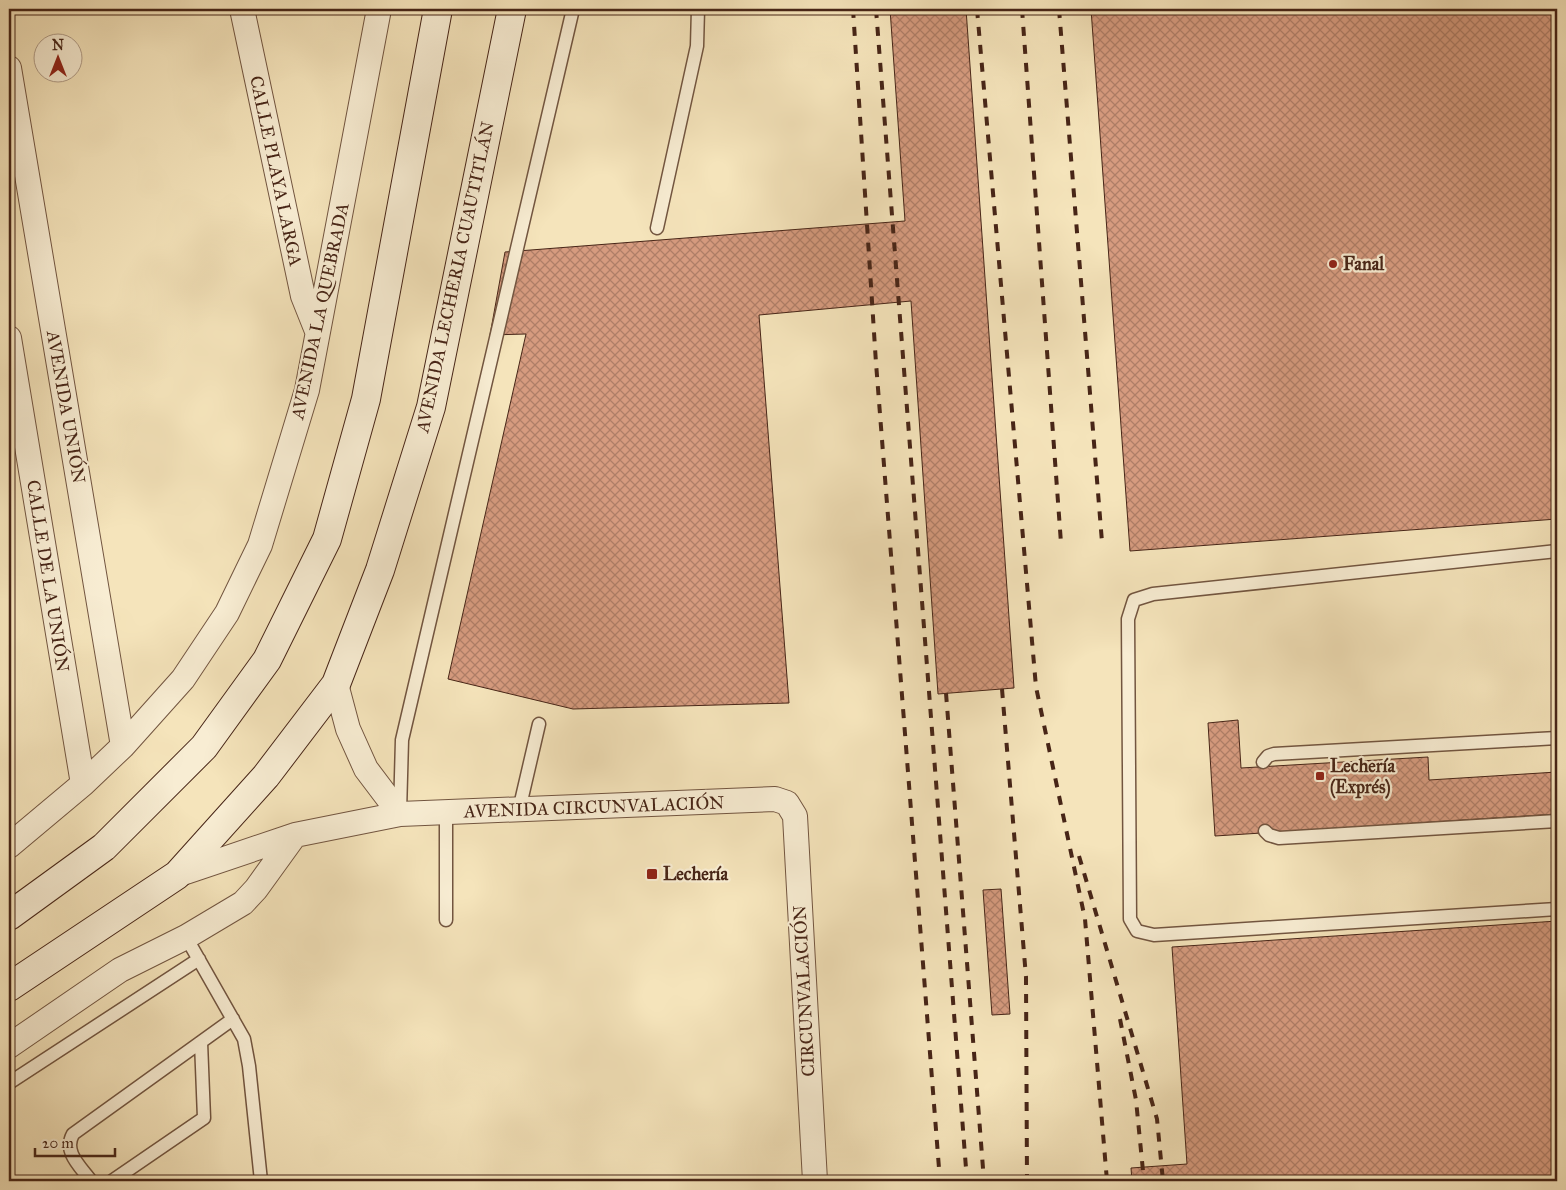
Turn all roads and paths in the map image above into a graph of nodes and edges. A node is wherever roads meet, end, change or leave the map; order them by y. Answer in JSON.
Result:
{"nodes":[{"id":1,"x":242,"y":9,"type":"edge"},
{"id":2,"x":379,"y":9,"type":"edge"},
{"id":3,"x":438,"y":9,"type":"edge"},
{"id":4,"x":512,"y":9,"type":"edge"},
{"id":5,"x":573,"y":9,"type":"edge"},
{"id":6,"x":698,"y":9,"type":"edge"},
{"id":7,"x":9,"y":68,"type":"edge"},
{"id":8,"x":657,"y":228,"type":"dead end"},
{"id":9,"x":317,"y":331,"type":"junction"},
{"id":10,"x":9,"y":338,"type":"edge"},
{"id":11,"x":1557,"y":551,"type":"edge"},
{"id":12,"x":336,"y":684,"type":"junction"},
{"id":13,"x":539,"y":724,"type":"dead end"},
{"id":14,"x":1557,"y":738,"type":"edge"},
{"id":15,"x":123,"y":746,"type":"junction"},
{"id":16,"x":1264,"y":762,"type":"dead end"},
{"id":17,"x":83,"y":784,"type":"junction"},
{"id":18,"x":787,"y":803,"type":"joint"},
{"id":19,"x":519,"y":810,"type":"junction"},
{"id":20,"x":446,"y":813,"type":"junction"},
{"id":21,"x":400,"y":814,"type":"junction"},
{"id":22,"x":1557,"y":821,"type":"edge"},
{"id":23,"x":1265,"y":830,"type":"dead end"},
{"id":24,"x":295,"y":834,"type":"junction"},
{"id":25,"x":9,"y":846,"type":"edge"},
{"id":26,"x":177,"y":874,"type":"junction"},
{"id":27,"x":1557,"y":909,"type":"edge"},
{"id":28,"x":9,"y":916,"type":"edge"},
{"id":29,"x":446,"y":920,"type":"dead end"},
{"id":30,"x":186,"y":937,"type":"junction"},
{"id":31,"x":199,"y":959,"type":"junction"},
{"id":32,"x":9,"y":988,"type":"edge"},
{"id":33,"x":233,"y":1019,"type":"junction"},
{"id":34,"x":201,"y":1042,"type":"junction"},
{"id":35,"x":9,"y":1046,"type":"edge"},
{"id":36,"x":9,"y":1083,"type":"edge"},
{"id":37,"x":91,"y":1181,"type":"edge"},
{"id":38,"x":112,"y":1181,"type":"edge"},
{"id":39,"x":261,"y":1181,"type":"edge"},
{"id":40,"x":814,"y":1181,"type":"edge"}],
"edges":[{"from":1,"to":9,"type":"street","name":"CALLE PLAYA LARGA"},
{"from":2,"to":9,"type":"street","name":"AVENIDA LA QUEBRADA"},
{"from":3,"to":28,"type":"main road"},
{"from":4,"to":12,"type":"main road","name":"AVENIDA LECHERIA CUAUTITLÁN"},
{"from":5,"to":21,"type":"lane"},
{"from":6,"to":8,"type":"lane"},
{"from":7,"to":15,"type":"street","name":"AVENIDA UNIÓN"},
{"from":9,"to":15,"type":"street","name":"AVENIDA LA QUEBRADA"},
{"from":10,"to":17,"type":"street","name":"CALLE DE LA UNIÓN"},
{"from":11,"to":27,"type":"lane"},
{"from":12,"to":21,"type":"street"},
{"from":12,"to":26,"type":"main road","name":"AVENIDA LECHERIA CUAUTITLÁN"},
{"from":13,"to":19,"type":"lane"},
{"from":14,"to":16,"type":"lane"},
{"from":15,"to":17,"type":"street","name":"AVENIDA LA QUEBRADA"},
{"from":17,"to":25,"type":"street","name":"AVENIDA LA QUEBRADA"},
{"from":18,"to":19,"type":"street","name":"AVENIDA CIRCUNVALACIÓN"},
{"from":18,"to":40,"type":"street","name":"CIRCUNVALACIÓN"},
{"from":19,"to":20,"type":"street","name":"AVENIDA CIRCUNVALACIÓN"},
{"from":20,"to":21,"type":"street","name":"AVENIDA CIRCUNVALACIÓN"},
{"from":20,"to":29,"type":"lane"},
{"from":21,"to":24,"type":"street","name":"AVENIDA CIRCUNVALACIÓN"},
{"from":22,"to":23,"type":"lane"},
{"from":24,"to":26,"type":"street","name":"AVENIDA CIRCUNVALACIÓN"},
{"from":24,"to":30,"type":"street"},
{"from":26,"to":32,"type":"main road","name":"AVENIDA LECHERIA CUAUTITLÁN"},
{"from":30,"to":31,"type":"lane"},
{"from":30,"to":35,"type":"street"},
{"from":31,"to":33,"type":"lane"},
{"from":31,"to":36,"type":"lane"},
{"from":33,"to":34,"type":"lane"},
{"from":33,"to":39,"type":"lane"},
{"from":34,"to":37,"type":"lane"},
{"from":34,"to":38,"type":"lane"}]}
